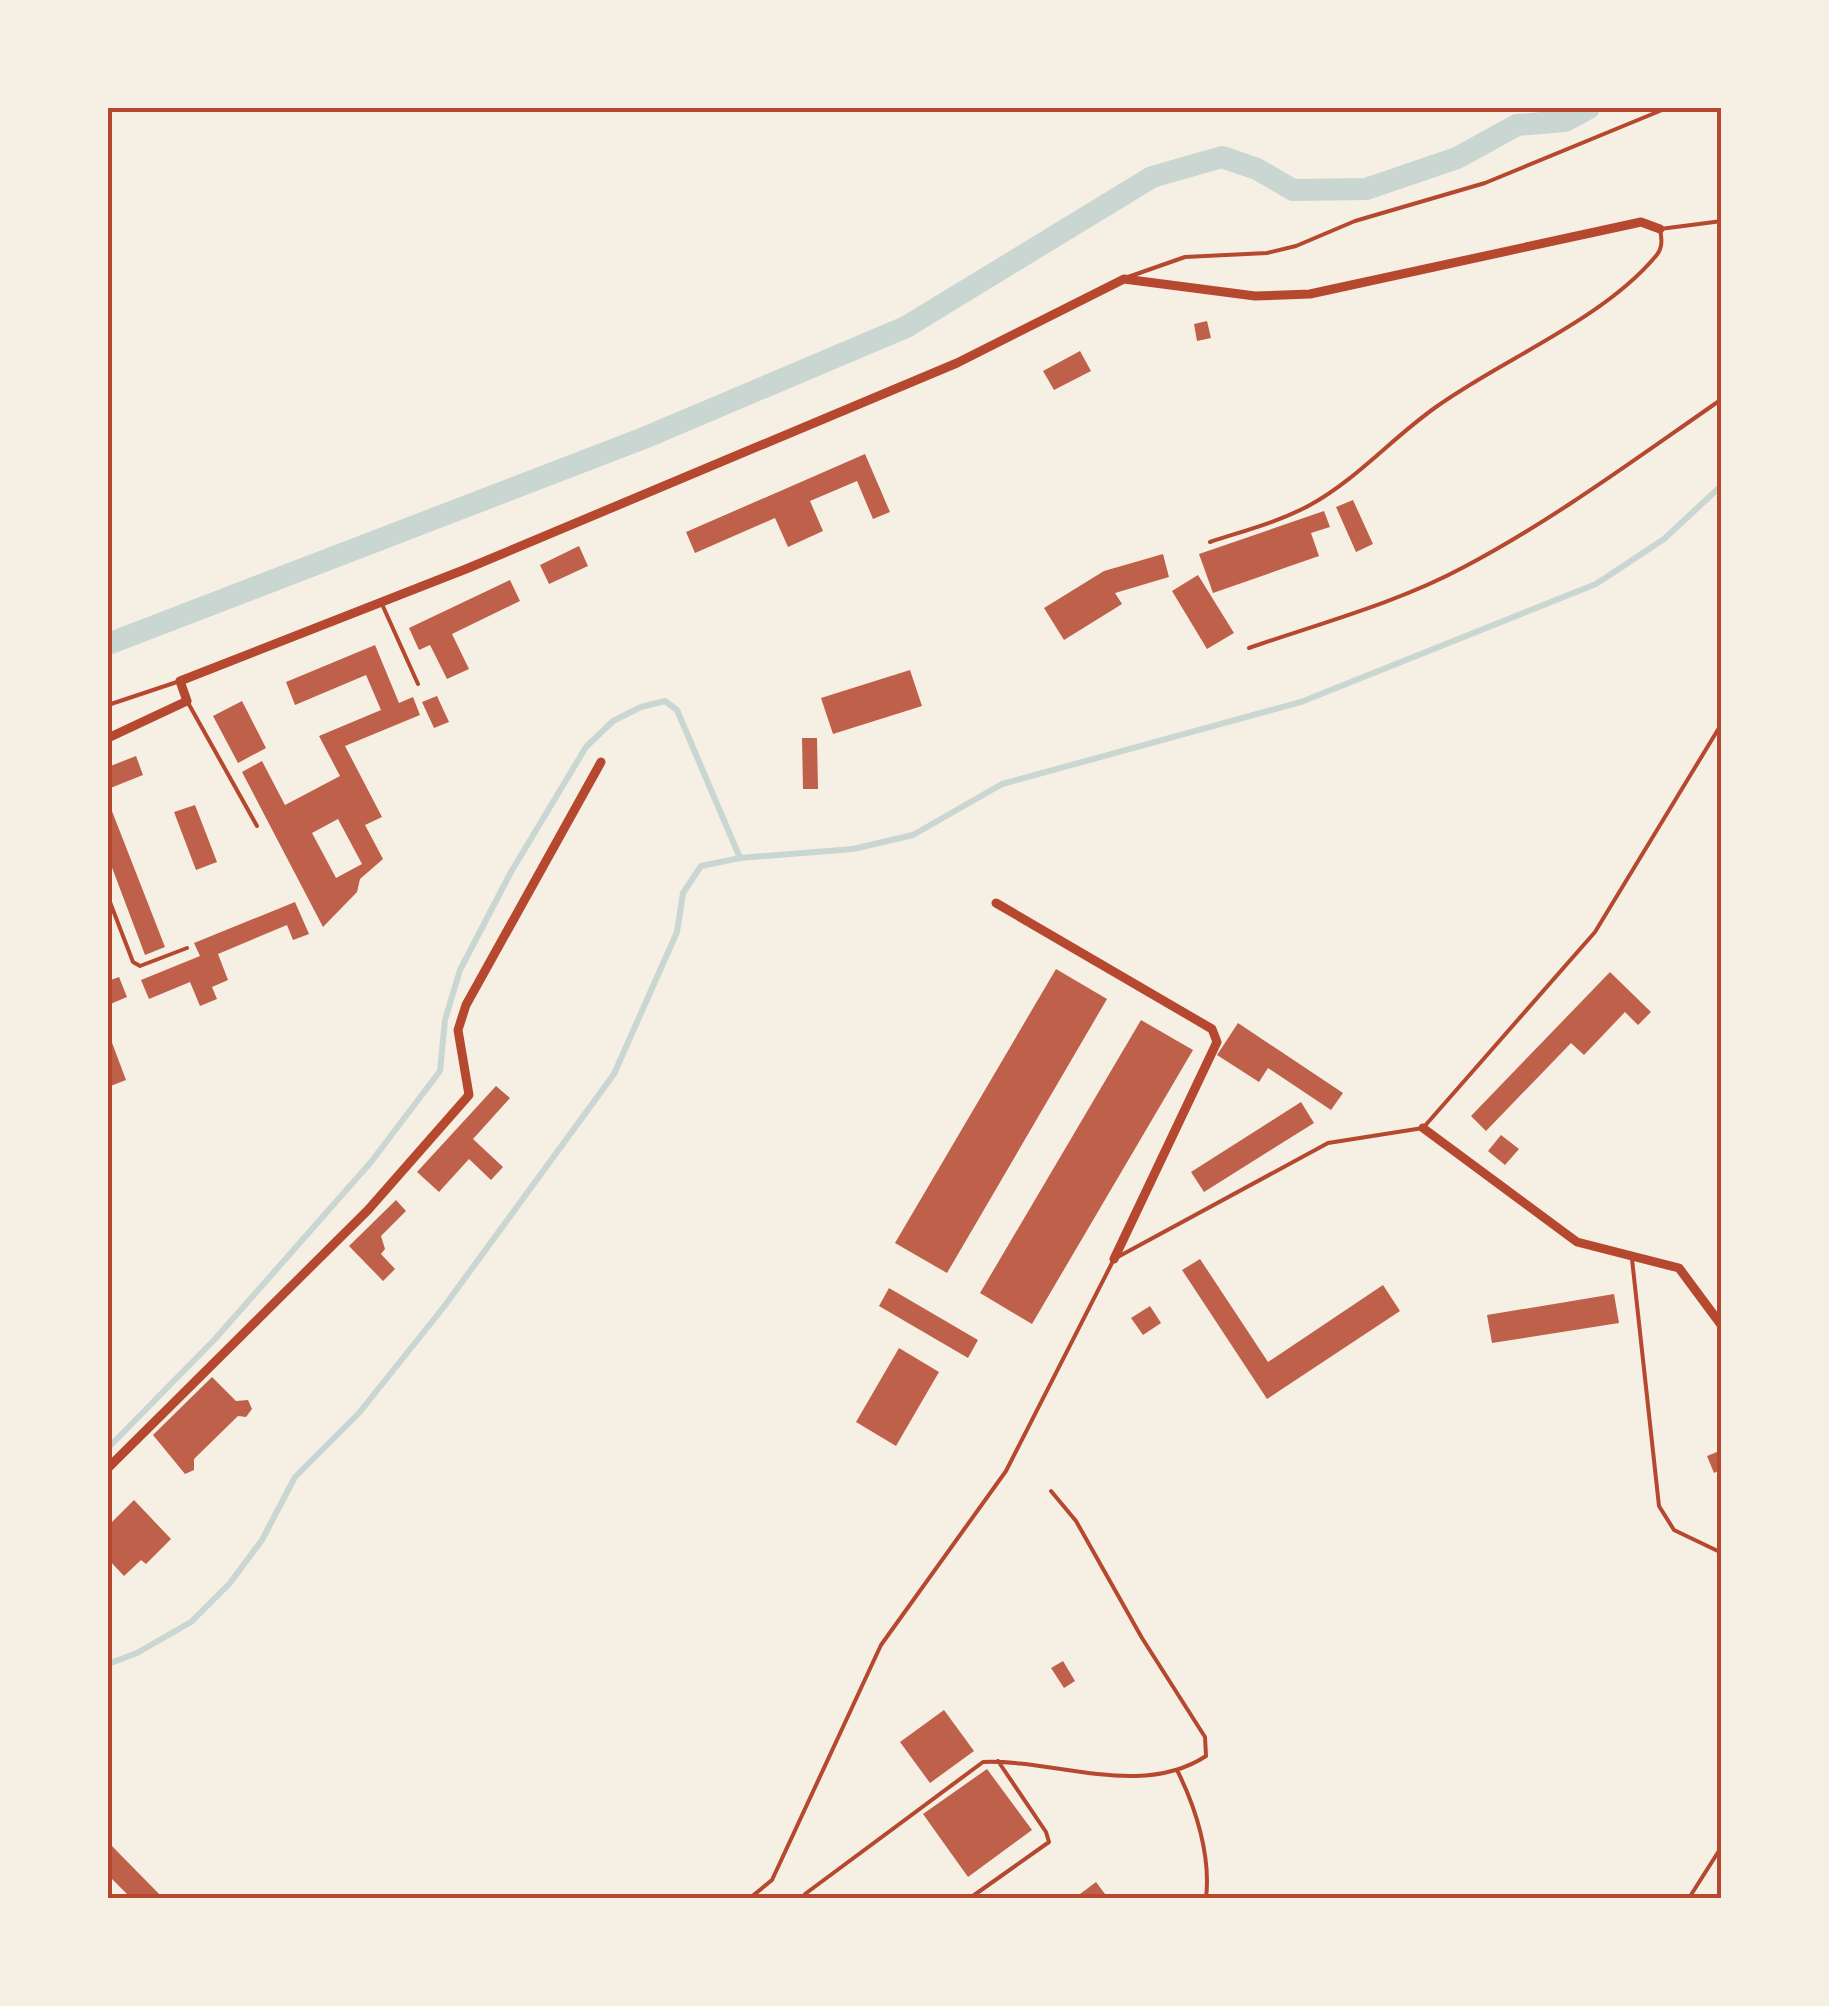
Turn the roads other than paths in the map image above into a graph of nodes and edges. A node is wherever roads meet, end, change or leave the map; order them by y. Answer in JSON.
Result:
{"nodes":[{"id":1,"x":1667,"y":108,"type":"edge"},
{"id":2,"x":1722,"y":221,"type":"edge"},
{"id":3,"x":1660,"y":229,"type":"junction"},
{"id":4,"x":1124,"y":279,"type":"junction"},
{"id":5,"x":1722,"y":399,"type":"edge"},
{"id":6,"x":1210,"y":542,"type":"dead end"},
{"id":7,"x":381,"y":602,"type":"junction"},
{"id":8,"x":1249,"y":648,"type":"dead end"},
{"id":9,"x":180,"y":681,"type":"junction"},
{"id":10,"x":418,"y":684,"type":"dead end"},
{"id":11,"x":187,"y":701,"type":"junction"},
{"id":12,"x":108,"y":705,"type":"edge"},
{"id":13,"x":1722,"y":724,"type":"edge"},
{"id":14,"x":108,"y":738,"type":"edge"},
{"id":15,"x":601,"y":762,"type":"dead end"},
{"id":16,"x":257,"y":826,"type":"dead end"},
{"id":17,"x":108,"y":897,"type":"edge"},
{"id":18,"x":996,"y":904,"type":"dead end"},
{"id":19,"x":187,"y":948,"type":"dead end"},
{"id":20,"x":1423,"y":1128,"type":"junction"},
{"id":21,"x":1632,"y":1258,"type":"junction"},
{"id":22,"x":1114,"y":1259,"type":"junction"},
{"id":23,"x":1722,"y":1326,"type":"edge"},
{"id":24,"x":108,"y":1468,"type":"edge"},
{"id":25,"x":1052,"y":1491,"type":"dead end"},
{"id":26,"x":1722,"y":1553,"type":"edge"},
{"id":27,"x":998,"y":1761,"type":"junction"},
{"id":28,"x":1176,"y":1770,"type":"junction"},
{"id":29,"x":1722,"y":1846,"type":"edge"},
{"id":30,"x":1712,"y":1862,"type":"junction"},
{"id":31,"x":1722,"y":1869,"type":"edge"},
{"id":32,"x":750,"y":1898,"type":"edge"},
{"id":33,"x":806,"y":1898,"type":"edge"},
{"id":34,"x":970,"y":1898,"type":"edge"},
{"id":35,"x":1206,"y":1898,"type":"edge"},
{"id":36,"x":1689,"y":1898,"type":"edge"}],
"edges":[{"from":1,"to":4,"type":"lane"},
{"from":2,"to":3,"type":"lane"},
{"from":3,"to":4,"type":"street"},
{"from":3,"to":6,"type":"lane"},
{"from":4,"to":7,"type":"street"},
{"from":5,"to":8,"type":"lane"},
{"from":7,"to":9,"type":"street"},
{"from":7,"to":10,"type":"lane"},
{"from":9,"to":11,"type":"street"},
{"from":9,"to":12,"type":"lane"},
{"from":11,"to":14,"type":"street"},
{"from":11,"to":16,"type":"lane"},
{"from":13,"to":20,"type":"lane"},
{"from":15,"to":24,"type":"street"},
{"from":17,"to":19,"type":"lane"},
{"from":18,"to":22,"type":"street"},
{"from":20,"to":21,"type":"street"},
{"from":20,"to":22,"type":"lane"},
{"from":21,"to":23,"type":"street"},
{"from":21,"to":26,"type":"lane"},
{"from":22,"to":32,"type":"lane"},
{"from":25,"to":28,"type":"lane"},
{"from":27,"to":28,"type":"lane"},
{"from":27,"to":33,"type":"lane"},
{"from":27,"to":34,"type":"lane"},
{"from":28,"to":35,"type":"lane"},
{"from":29,"to":30,"type":"lane"},
{"from":30,"to":31,"type":"lane"},
{"from":30,"to":36,"type":"lane"}]}
